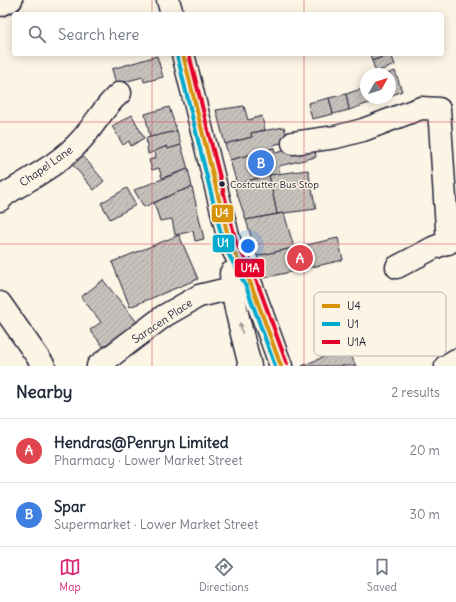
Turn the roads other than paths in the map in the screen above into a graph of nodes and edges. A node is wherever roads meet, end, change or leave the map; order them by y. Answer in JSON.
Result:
{"nodes":[{"id":1,"x":11,"y":0,"type":"edge"},
{"id":2,"x":168,"y":0,"type":"edge"},
{"id":3,"x":0,"y":5,"type":"edge"},
{"id":4,"x":171,"y":12,"type":"edge"},
{"id":5,"x":184,"y":56,"type":"edge"},
{"id":6,"x":120,"y":93,"type":"dead end"},
{"id":7,"x":293,"y":143,"type":"dead end"},
{"id":8,"x":0,"y":200,"type":"edge"},
{"id":9,"x":452,"y":241,"type":"edge"},
{"id":10,"x":230,"y":244,"type":"junction"},
{"id":11,"x":397,"y":267,"type":"dead end"},
{"id":12,"x":232,"y":288,"type":"junction"},
{"id":13,"x":0,"y":303,"type":"edge"},
{"id":14,"x":456,"y":360,"type":"edge"},
{"id":15,"x":44,"y":366,"type":"edge"},
{"id":16,"x":98,"y":366,"type":"edge"},
{"id":17,"x":250,"y":366,"type":"edge"},
{"id":18,"x":281,"y":366,"type":"edge"},
{"id":19,"x":446,"y":366,"type":"edge"}],
"edges":[{"from":1,"to":3,"type":"street"},
{"from":2,"to":4,"type":"street"},
{"from":5,"to":10,"type":"street"},
{"from":6,"to":8,"type":"street","name":"Chapel Lane"},
{"from":7,"to":9,"type":"street"},
{"from":9,"to":11,"type":"street"},
{"from":10,"to":12,"type":"street"},
{"from":10,"to":18,"type":"street"},
{"from":12,"to":16,"type":"street","name":"Saracen Place"},
{"from":17,"to":12,"type":"street","one_way":true},
{"from":13,"to":15,"type":"street"},
{"from":14,"to":19,"type":"street"}]}
